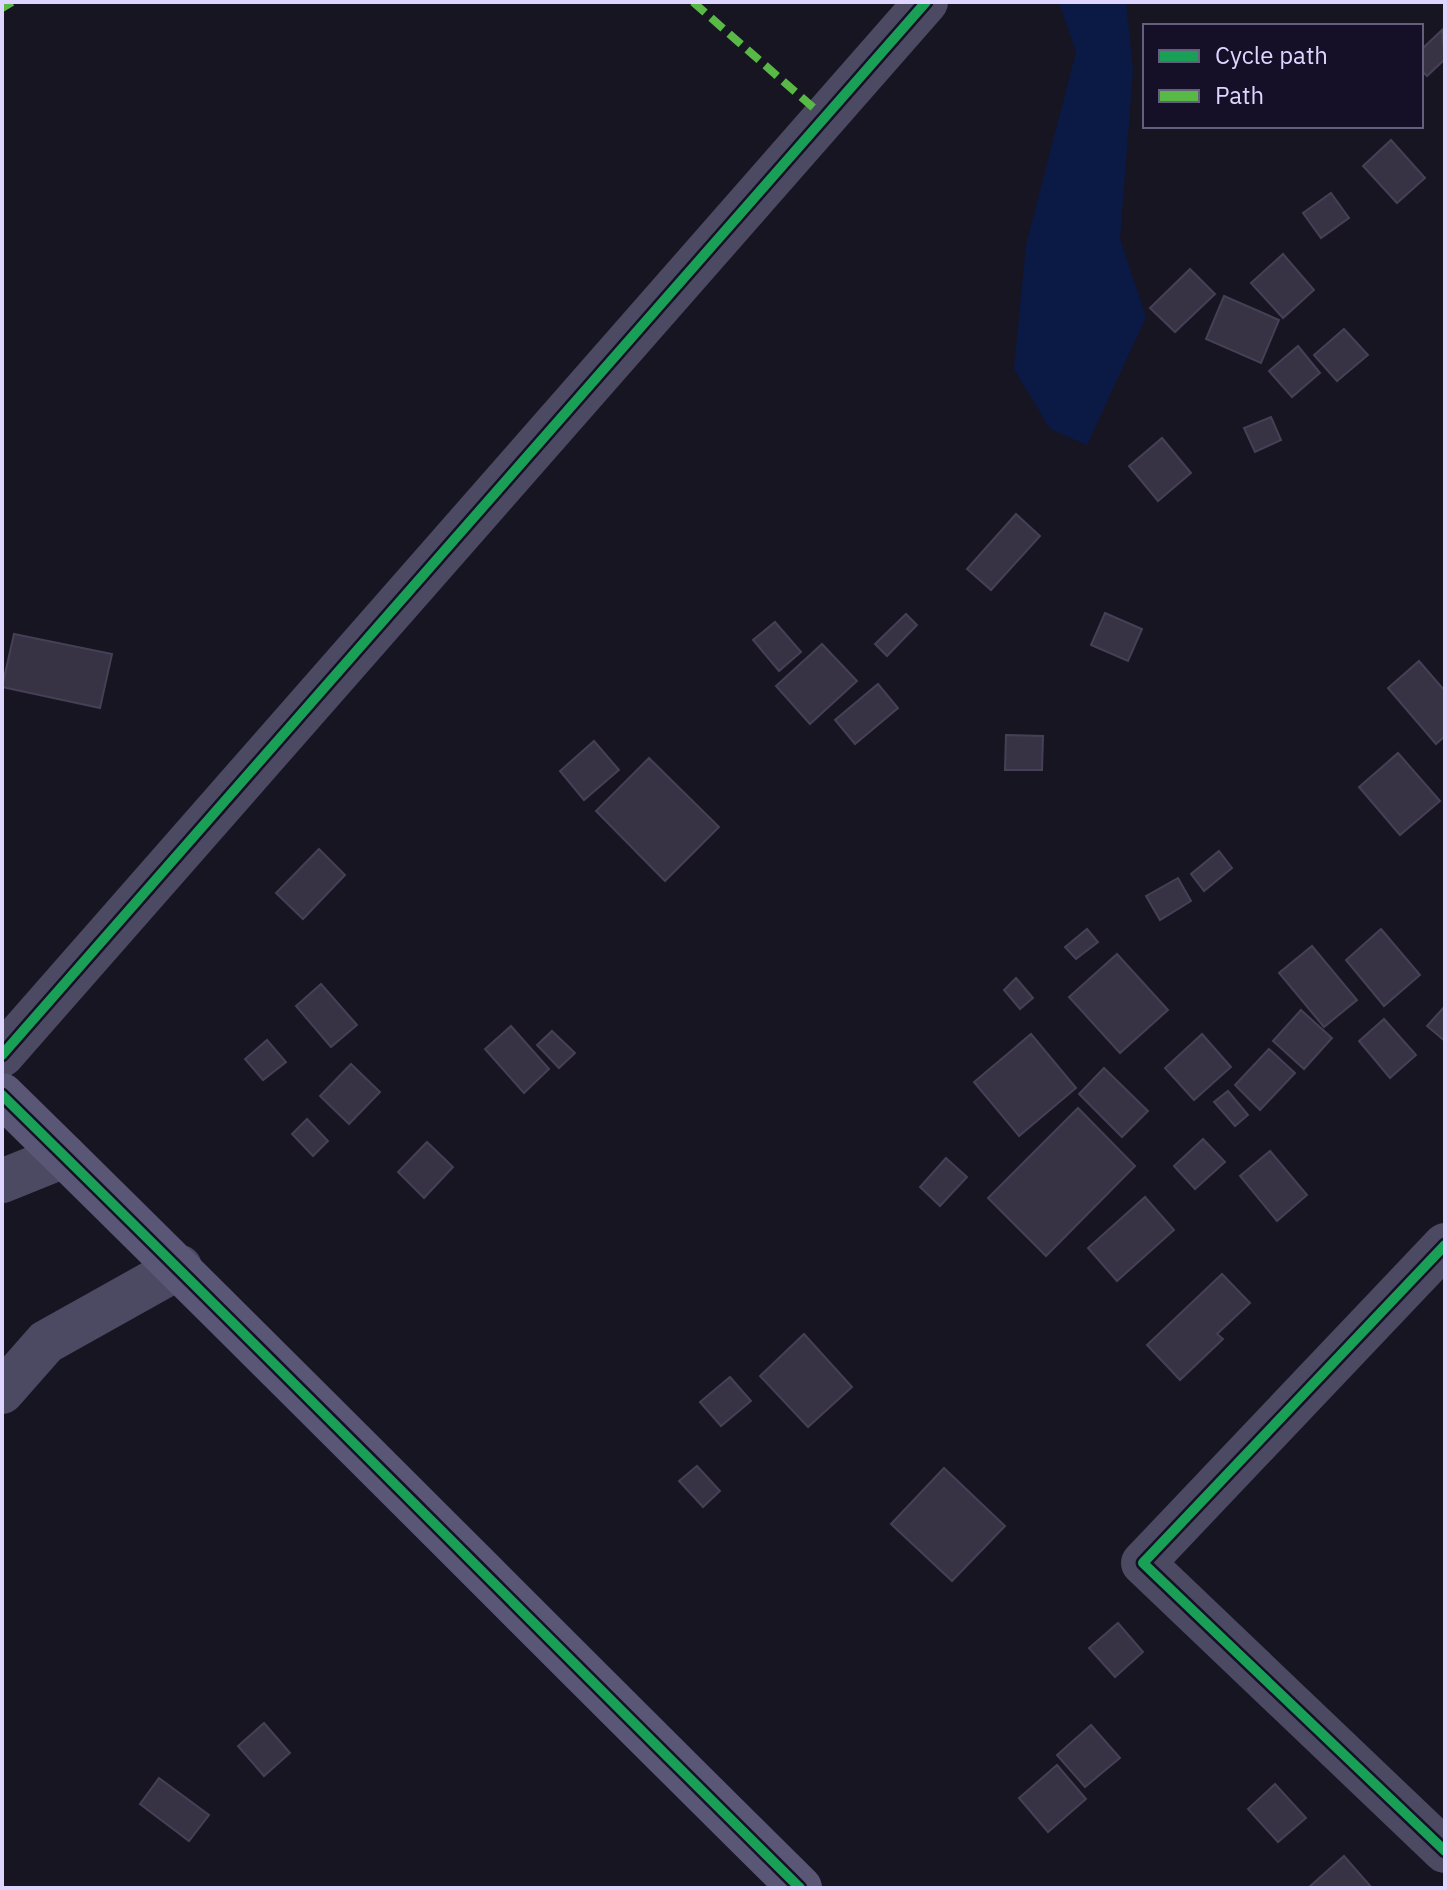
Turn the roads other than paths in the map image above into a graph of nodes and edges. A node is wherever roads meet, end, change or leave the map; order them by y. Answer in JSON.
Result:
{"nodes":[{"id":1,"x":926,"y":2,"type":"edge"},
{"id":2,"x":2,"y":1055,"type":"edge"},
{"id":3,"x":2,"y":1095,"type":"edge"},
{"id":4,"x":64,"y":1156,"type":"junction"},
{"id":5,"x":2,"y":1181,"type":"edge"},
{"id":6,"x":1445,"y":1245,"type":"edge"},
{"id":7,"x":180,"y":1267,"type":"junction"},
{"id":8,"x":2,"y":1392,"type":"edge"},
{"id":9,"x":1445,"y":1851,"type":"edge"},
{"id":10,"x":800,"y":1888,"type":"edge"}],
"edges":[{"from":1,"to":2,"type":"street"},
{"from":3,"to":4,"type":"street"},
{"from":4,"to":5,"type":"street"},
{"from":4,"to":7,"type":"street"},
{"from":6,"to":9,"type":"street"},
{"from":7,"to":8,"type":"street"},
{"from":7,"to":10,"type":"street"}]}
